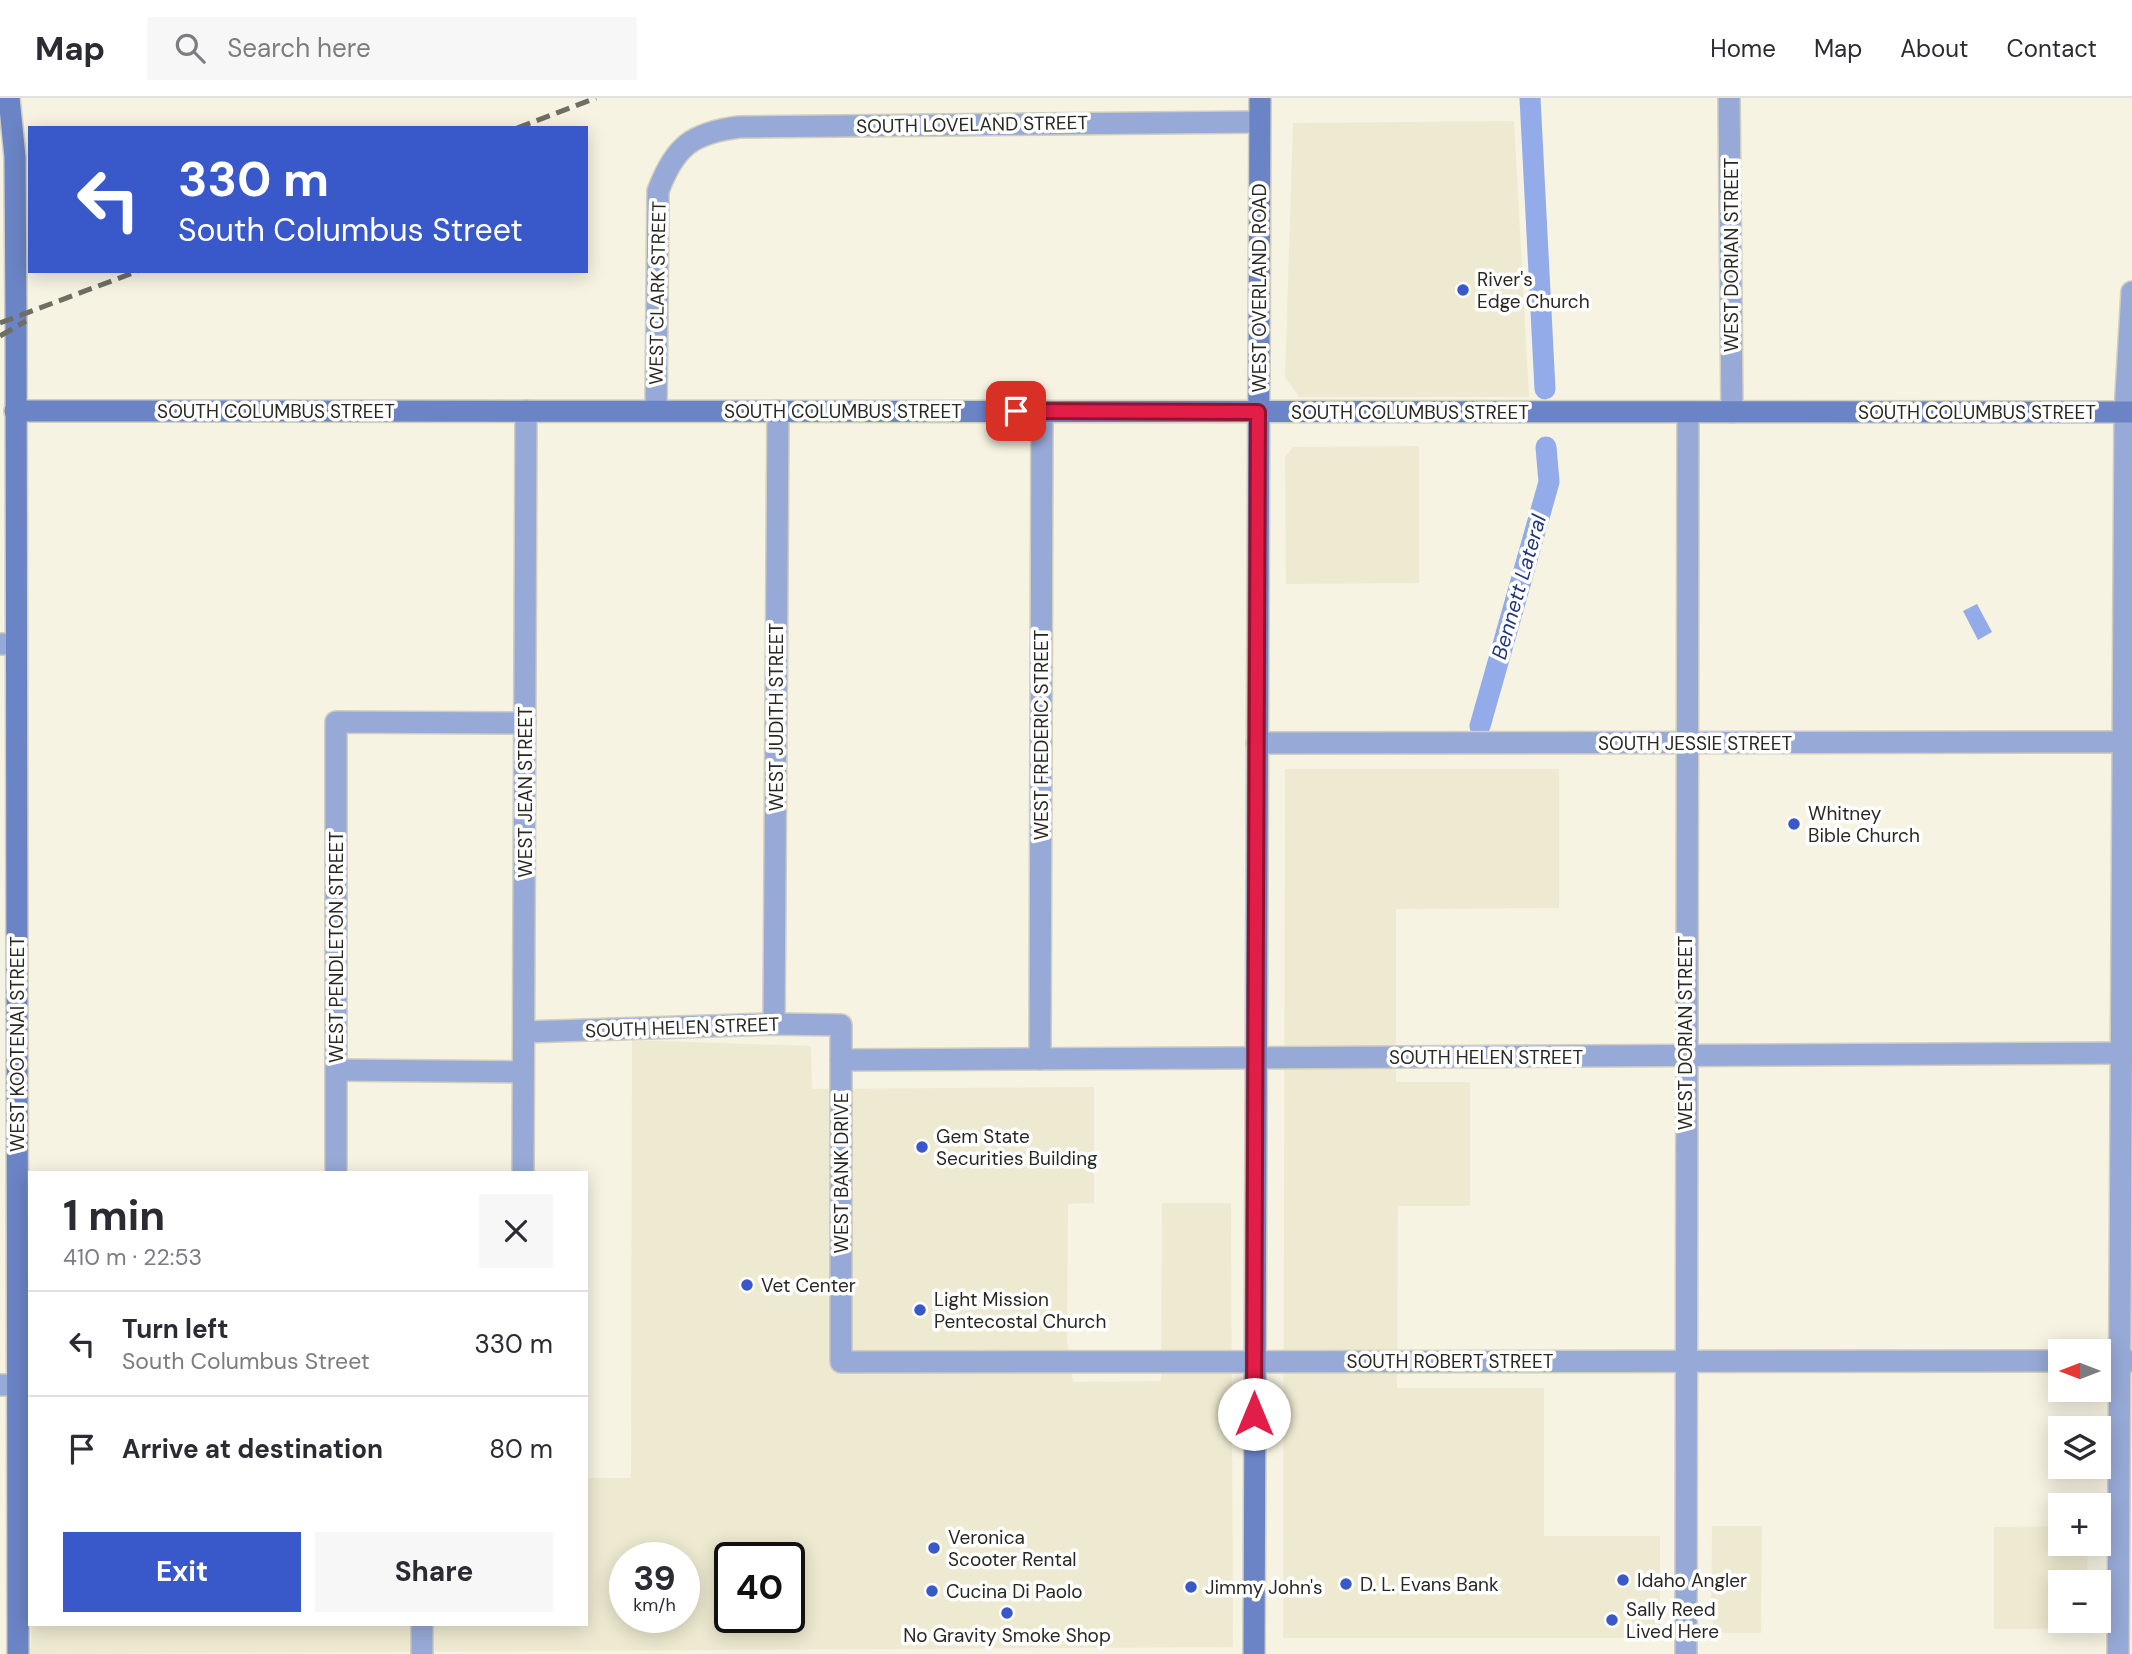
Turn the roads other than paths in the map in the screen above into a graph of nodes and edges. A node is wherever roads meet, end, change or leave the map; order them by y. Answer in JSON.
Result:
{"nodes":[{"id":1,"x":9,"y":98,"type":"edge"},
{"id":2,"x":1259,"y":98,"type":"edge"},
{"id":3,"x":1729,"y":98,"type":"edge"},
{"id":4,"x":1259,"y":122,"type":"junction"},
{"id":5,"x":687,"y":142,"type":"joint"},
{"id":6,"x":7,"y":159,"type":"edge"},
{"id":7,"x":2132,"y":292,"type":"edge"},
{"id":8,"x":15,"y":411,"type":"junction"},
{"id":9,"x":526,"y":411,"type":"junction"},
{"id":10,"x":656,"y":411,"type":"junction"},
{"id":11,"x":778,"y":411,"type":"junction"},
{"id":12,"x":1042,"y":411,"type":"junction"},
{"id":13,"x":1258,"y":412,"type":"junction"},
{"id":14,"x":1688,"y":412,"type":"junction"},
{"id":15,"x":1731,"y":412,"type":"junction"},
{"id":16,"x":2128,"y":412,"type":"edge"},
{"id":17,"x":8,"y":644,"type":"edge"},
{"id":18,"x":525,"y":723,"type":"junction"},
{"id":19,"x":2128,"y":742,"type":"edge"},
{"id":20,"x":1257,"y":743,"type":"junction"},
{"id":21,"x":1687,"y":743,"type":"junction"},
{"id":22,"x":8,"y":852,"type":"edge"},
{"id":23,"x":774,"y":1024,"type":"junction"},
{"id":24,"x":841,"y":1026,"type":"joint"},
{"id":25,"x":524,"y":1032,"type":"junction"},
{"id":26,"x":2127,"y":1054,"type":"edge"},
{"id":27,"x":1685,"y":1056,"type":"junction"},
{"id":28,"x":1256,"y":1058,"type":"junction"},
{"id":29,"x":1040,"y":1059,"type":"junction"},
{"id":30,"x":841,"y":1060,"type":"junction"},
{"id":31,"x":336,"y":1070,"type":"junction"},
{"id":32,"x":523,"y":1072,"type":"junction"},
{"id":33,"x":9,"y":1156,"type":"edge"},
{"id":34,"x":336,"y":1171,"type":"edge"},
{"id":35,"x":523,"y":1171,"type":"edge"},
{"id":36,"x":1255,"y":1361,"type":"junction"},
{"id":37,"x":1684,"y":1361,"type":"junction"},
{"id":38,"x":2048,"y":1361,"type":"edge"},
{"id":39,"x":2127,"y":1361,"type":"edge"},
{"id":40,"x":841,"y":1362,"type":"joint"},
{"id":41,"x":9,"y":1385,"type":"edge"},
{"id":42,"x":422,"y":1626,"type":"edge"},
{"id":43,"x":19,"y":1654,"type":"edge"},
{"id":44,"x":422,"y":1654,"type":"edge"},
{"id":45,"x":1254,"y":1654,"type":"edge"},
{"id":46,"x":1686,"y":1654,"type":"edge"},
{"id":47,"x":2118,"y":1654,"type":"edge"}],
"edges":[{"from":1,"to":6,"type":"street","name":"WEST KOOTENAI STREET"},
{"from":2,"to":4,"type":"street","name":"WEST OVERLAND ROAD"},
{"from":3,"to":15,"type":"street","name":"WEST DORIAN STREET"},
{"from":4,"to":5,"type":"street","name":"SOUTH LOVELAND STREET"},
{"from":4,"to":13,"type":"street","name":"WEST OVERLAND ROAD"},
{"from":5,"to":10,"type":"street","name":"WEST CLARK STREET"},
{"from":6,"to":8,"type":"street","name":"WEST KOOTENAI STREET"},
{"from":7,"to":16,"type":"street"},
{"from":8,"to":9,"type":"street","name":"SOUTH COLUMBUS STREET"},
{"from":8,"to":17,"type":"street","name":"WEST KOOTENAI STREET"},
{"from":9,"to":10,"type":"street","name":"SOUTH COLUMBUS STREET"},
{"from":9,"to":18,"type":"street","name":"WEST JEAN STREET"},
{"from":10,"to":11,"type":"street","name":"SOUTH COLUMBUS STREET"},
{"from":11,"to":12,"type":"street","name":"SOUTH COLUMBUS STREET"},
{"from":11,"to":23,"type":"street","name":"WEST JUDITH STREET"},
{"from":12,"to":13,"type":"street","name":"SOUTH COLUMBUS STREET"},
{"from":12,"to":29,"type":"street","name":"WEST FREDERIC STREET"},
{"from":13,"to":14,"type":"street","name":"SOUTH COLUMBUS STREET"},
{"from":13,"to":20,"type":"street","name":"WEST OVERLAND ROAD"},
{"from":14,"to":15,"type":"street","name":"SOUTH COLUMBUS STREET"},
{"from":14,"to":21,"type":"street","name":"WEST DORIAN STREET"},
{"from":15,"to":16,"type":"street","name":"SOUTH COLUMBUS STREET"},
{"from":16,"to":19,"type":"street"},
{"from":17,"to":22,"type":"street","name":"WEST KOOTENAI STREET"},
{"from":18,"to":25,"type":"street","name":"WEST JEAN STREET"},
{"from":18,"to":31,"type":"street","name":"WEST PENDLETON STREET"},
{"from":19,"to":21,"type":"street","name":"SOUTH JESSIE STREET"},
{"from":19,"to":26,"type":"street"},
{"from":20,"to":21,"type":"street","name":"SOUTH JESSIE STREET"},
{"from":20,"to":28,"type":"street","name":"WEST OVERLAND ROAD"},
{"from":21,"to":27,"type":"street","name":"WEST DORIAN STREET"},
{"from":22,"to":33,"type":"street","name":"WEST KOOTENAI STREET"},
{"from":23,"to":24,"type":"street","name":"SOUTH HELEN STREET"},
{"from":23,"to":25,"type":"street","name":"SOUTH HELEN STREET"},
{"from":24,"to":30,"type":"street","name":"WEST BANK DRIVE"},
{"from":25,"to":32,"type":"street","name":"WEST JEAN STREET"},
{"from":26,"to":27,"type":"street","name":"SOUTH HELEN STREET"},
{"from":26,"to":39,"type":"street"},
{"from":27,"to":28,"type":"street","name":"SOUTH HELEN STREET"},
{"from":27,"to":37,"type":"street","name":"WEST DORIAN STREET"},
{"from":28,"to":29,"type":"street","name":"SOUTH HELEN STREET"},
{"from":28,"to":36,"type":"street","name":"WEST OVERLAND ROAD"},
{"from":29,"to":30,"type":"street","name":"SOUTH HELEN STREET"},
{"from":30,"to":40,"type":"street","name":"WEST BANK DRIVE"},
{"from":31,"to":32,"type":"street"},
{"from":31,"to":34,"type":"street","name":"WEST PENDLETON STREET"},
{"from":32,"to":35,"type":"street","name":"WEST JEAN STREET"},
{"from":33,"to":41,"type":"street","name":"WEST KOOTENAI STREET"},
{"from":36,"to":37,"type":"street","name":"SOUTH ROBERT STREET"},
{"from":36,"to":40,"type":"street","name":"SOUTH ROBERT STREET"},
{"from":36,"to":45,"type":"street","name":"WEST OVERLAND ROAD"},
{"from":37,"to":38,"type":"street","name":"SOUTH ROBERT STREET"},
{"from":37,"to":46,"type":"street","name":"WEST DORIAN STREET"},
{"from":39,"to":47,"type":"street"},
{"from":41,"to":43,"type":"street","name":"WEST KOOTENAI STREET"},
{"from":42,"to":44,"type":"street"}]}
